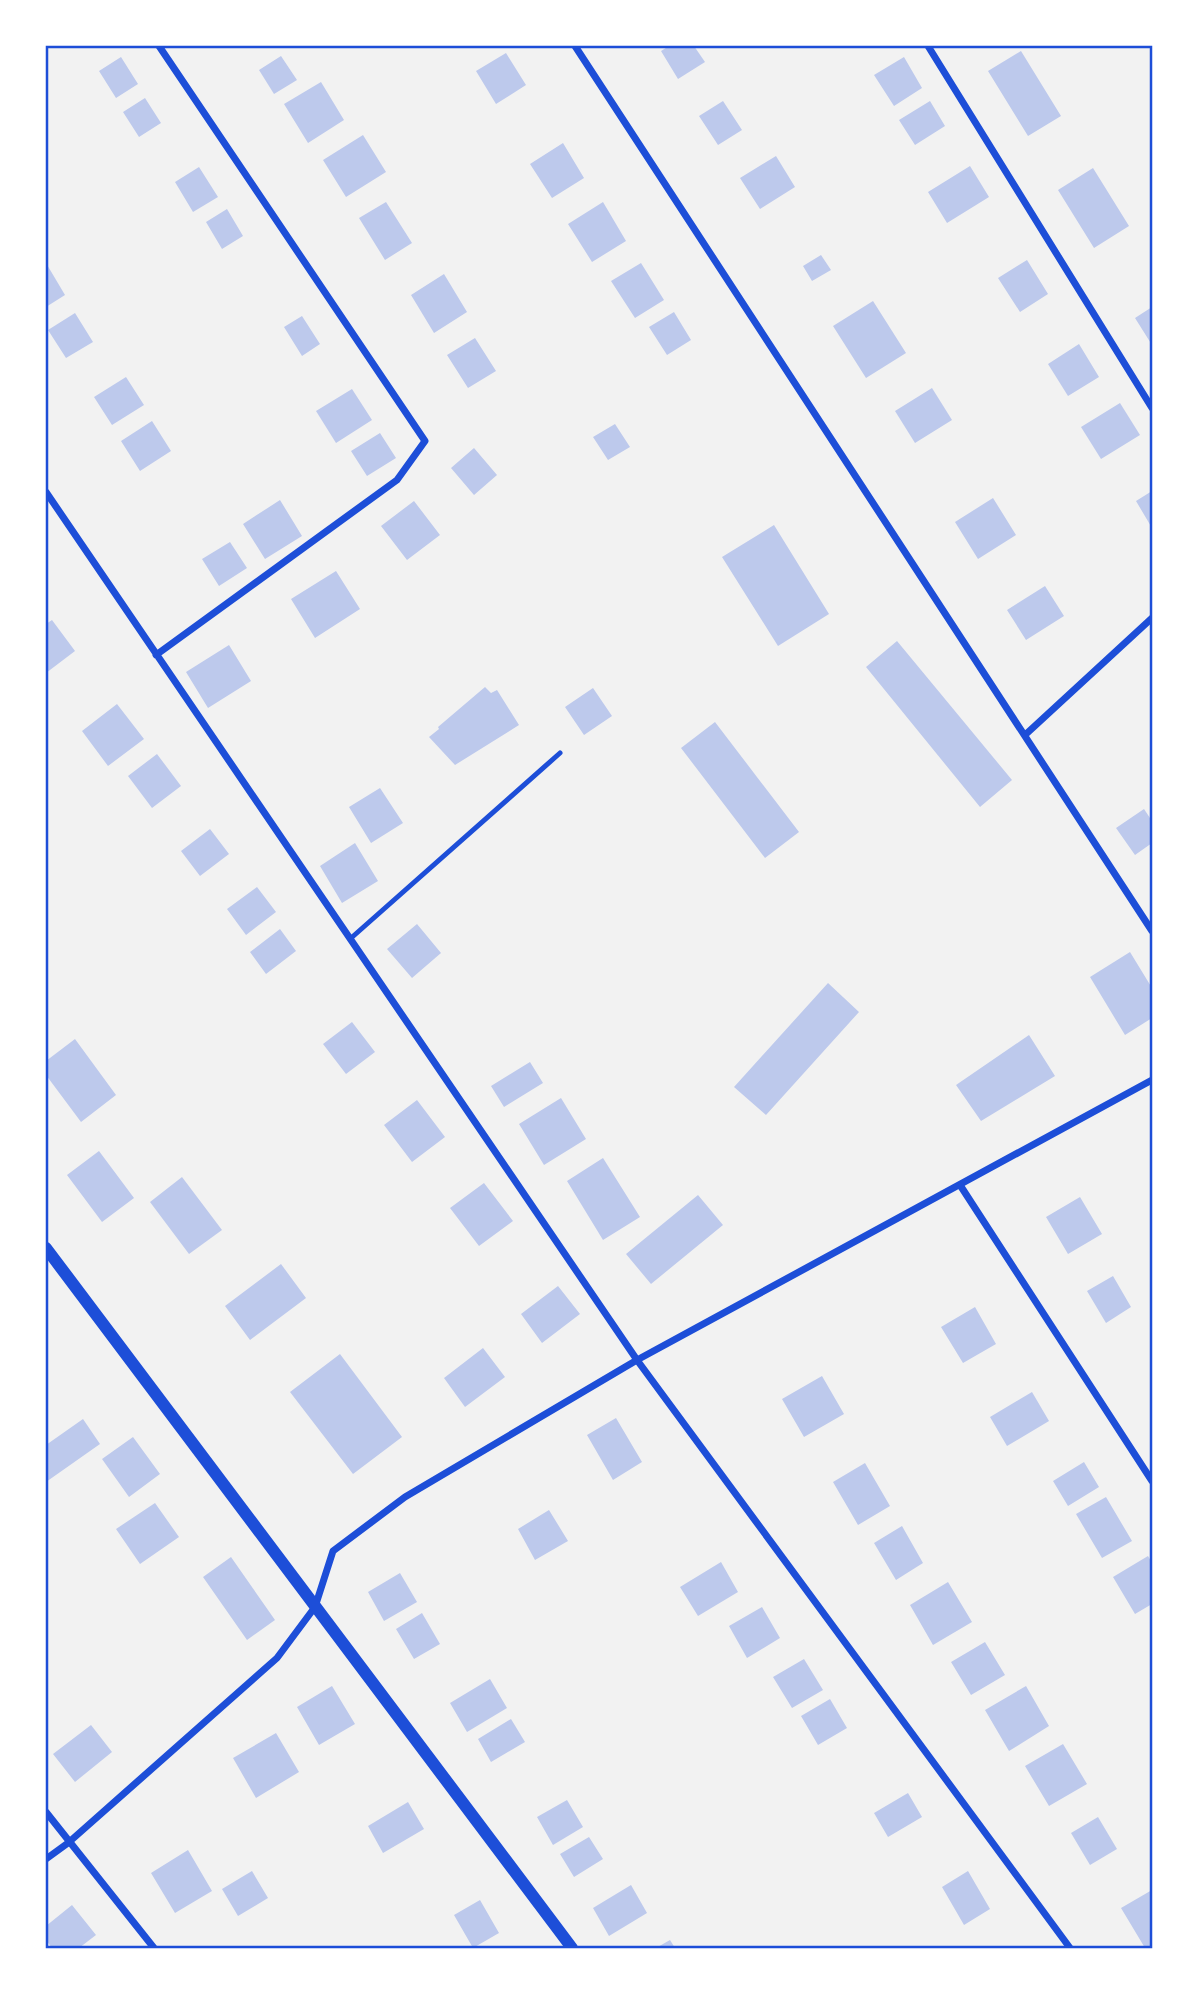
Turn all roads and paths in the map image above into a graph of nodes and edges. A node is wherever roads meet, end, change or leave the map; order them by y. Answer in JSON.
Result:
{"nodes":[{"id":1,"x":159,"y":46,"type":"edge"},
{"id":2,"x":575,"y":46,"type":"edge"},
{"id":3,"x":929,"y":46,"type":"edge"},
{"id":4,"x":1153,"y":408,"type":"edge"},
{"id":5,"x":46,"y":492,"type":"edge"},
{"id":6,"x":1153,"y":618,"type":"edge"},
{"id":7,"x":156,"y":655,"type":"junction"},
{"id":8,"x":1025,"y":735,"type":"junction"},
{"id":9,"x":560,"y":753,"type":"dead end"},
{"id":10,"x":1153,"y":931,"type":"edge"},
{"id":11,"x":350,"y":939,"type":"junction"},
{"id":12,"x":1153,"y":1080,"type":"edge"},
{"id":13,"x":960,"y":1185,"type":"junction"},
{"id":14,"x":46,"y":1248,"type":"edge"},
{"id":15,"x":637,"y":1360,"type":"junction"},
{"id":16,"x":1153,"y":1481,"type":"edge"},
{"id":17,"x":315,"y":1607,"type":"junction"},
{"id":18,"x":46,"y":1812,"type":"edge"},
{"id":19,"x":68,"y":1843,"type":"junction"},
{"id":20,"x":46,"y":1859,"type":"edge"},
{"id":21,"x":155,"y":1948,"type":"edge"},
{"id":22,"x":572,"y":1948,"type":"edge"},
{"id":23,"x":1070,"y":1948,"type":"edge"}],
"edges":[{"from":1,"to":7,"type":"street"},
{"from":2,"to":8,"type":"street"},
{"from":3,"to":4,"type":"street"},
{"from":5,"to":7,"type":"street"},
{"from":6,"to":8,"type":"street"},
{"from":7,"to":11,"type":"street"},
{"from":8,"to":10,"type":"street"},
{"from":9,"to":11,"type":"lane"},
{"from":11,"to":15,"type":"street"},
{"from":12,"to":13,"type":"street"},
{"from":13,"to":15,"type":"street"},
{"from":13,"to":16,"type":"street"},
{"from":14,"to":17,"type":"street"},
{"from":15,"to":17,"type":"street"},
{"from":15,"to":23,"type":"street"},
{"from":17,"to":19,"type":"street"},
{"from":17,"to":22,"type":"street"},
{"from":18,"to":19,"type":"street"},
{"from":19,"to":20,"type":"street"},
{"from":19,"to":21,"type":"street"}]}
